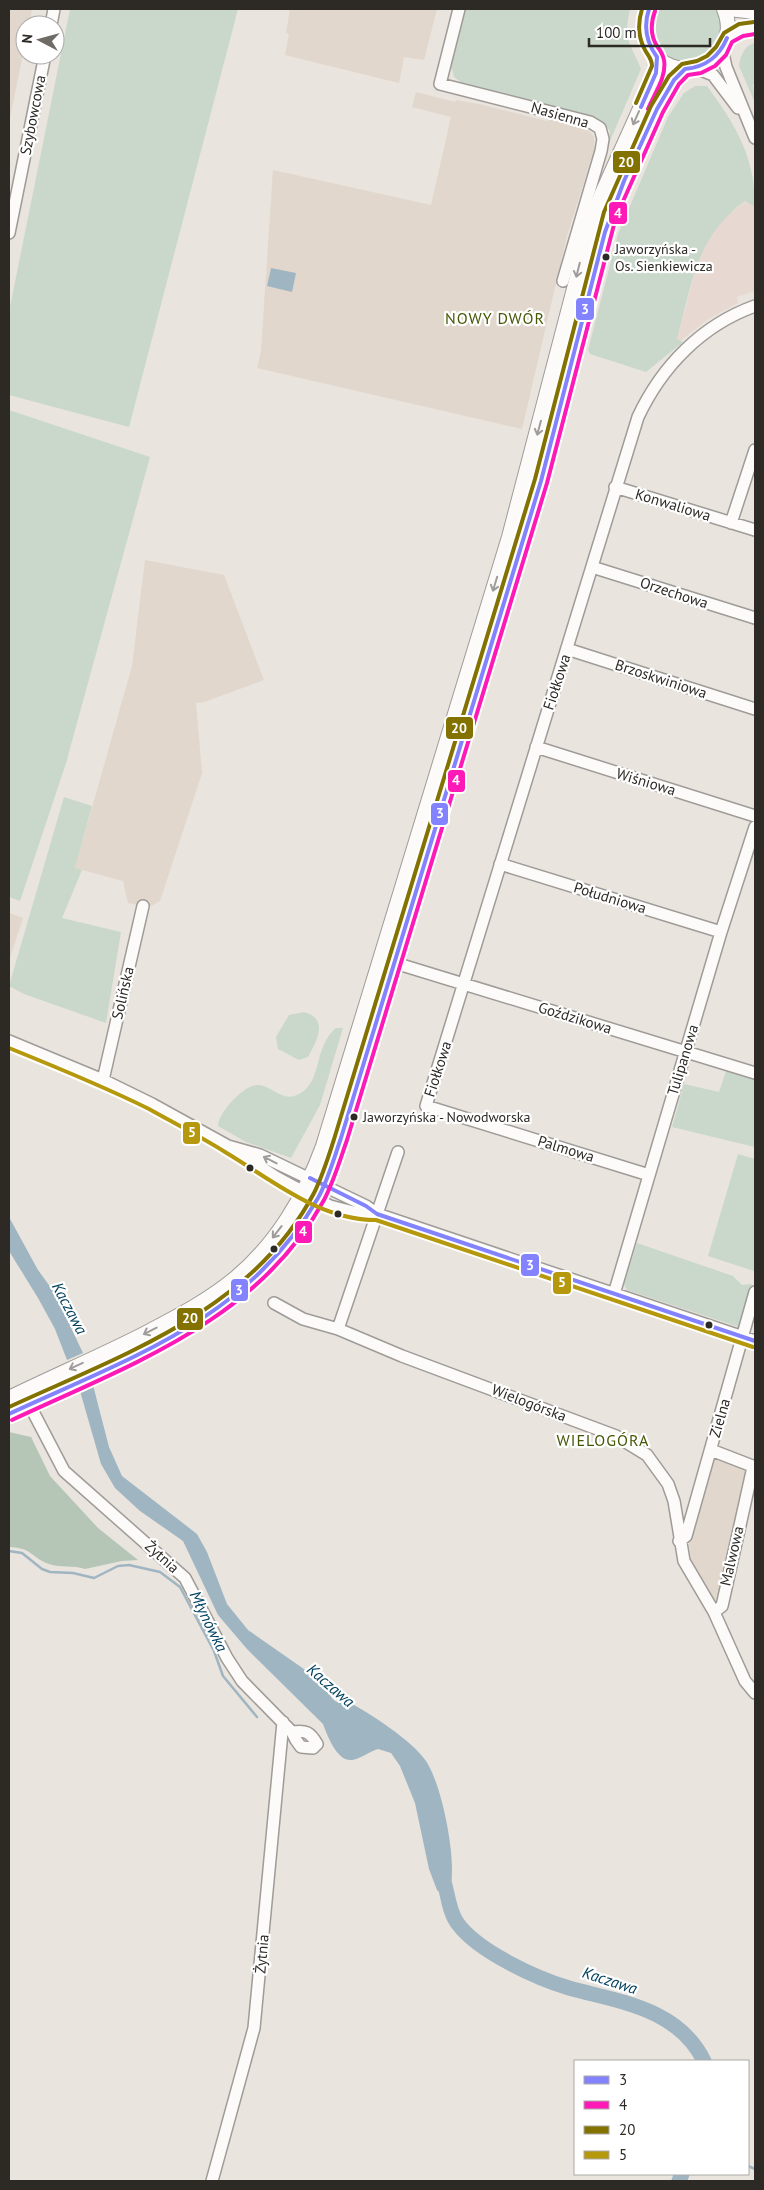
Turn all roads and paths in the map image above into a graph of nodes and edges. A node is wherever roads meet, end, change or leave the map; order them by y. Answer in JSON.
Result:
{"nodes":[{"id":1,"x":460,"y":9,"type":"edge"},
{"id":2,"x":649,"y":9,"type":"edge"},
{"id":3,"x":724,"y":9,"type":"edge"},
{"id":4,"x":728,"y":9,"type":"edge"},
{"id":5,"x":755,"y":12,"type":"edge"},
{"id":6,"x":755,"y":28,"type":"edge"},
{"id":7,"x":724,"y":44,"type":"junction"},
{"id":8,"x":657,"y":57,"type":"junction"},
{"id":9,"x":43,"y":65,"type":"edge"},
{"id":10,"x":691,"y":68,"type":"junction"},
{"id":11,"x":746,"y":119,"type":"junction"},
{"id":12,"x":755,"y":138,"type":"edge"},
{"id":13,"x":9,"y":233,"type":"edge"},
{"id":14,"x":563,"y":281,"type":"dead end"},
{"id":15,"x":755,"y":306,"type":"edge"},
{"id":16,"x":755,"y":450,"type":"edge"},
{"id":17,"x":615,"y":487,"type":"junction"},
{"id":18,"x":731,"y":523,"type":"junction"},
{"id":19,"x":755,"y":530,"type":"edge"},
{"id":20,"x":592,"y":567,"type":"junction"},
{"id":21,"x":755,"y":618,"type":"edge"},
{"id":22,"x":567,"y":649,"type":"junction"},
{"id":23,"x":755,"y":709,"type":"edge"},
{"id":24,"x":536,"y":748,"type":"junction"},
{"id":25,"x":755,"y":816,"type":"edge"},
{"id":26,"x":755,"y":827,"type":"edge"},
{"id":27,"x":500,"y":864,"type":"junction"},
{"id":28,"x":143,"y":906,"type":"dead end"},
{"id":29,"x":721,"y":932,"type":"junction"},
{"id":30,"x":395,"y":963,"type":"junction"},
{"id":31,"x":465,"y":984,"type":"junction"},
{"id":32,"x":9,"y":1041,"type":"edge"},
{"id":33,"x":685,"y":1053,"type":"junction"},
{"id":34,"x":755,"y":1073,"type":"edge"},
{"id":35,"x":103,"y":1080,"type":"junction"},
{"id":36,"x":426,"y":1106,"type":"joint"},
{"id":37,"x":228,"y":1146,"type":"junction"},
{"id":38,"x":398,"y":1152,"type":"dead end"},
{"id":39,"x":649,"y":1175,"type":"junction"},
{"id":40,"x":310,"y":1178,"type":"junction"},
{"id":41,"x":324,"y":1185,"type":"junction"},
{"id":42,"x":303,"y":1192,"type":"junction"},
{"id":43,"x":317,"y":1199,"type":"junction"},
{"id":44,"x":377,"y":1214,"type":"junction"},
{"id":45,"x":755,"y":1292,"type":"edge"},
{"id":46,"x":614,"y":1294,"type":"junction"},
{"id":47,"x":274,"y":1303,"type":"dead end"},
{"id":48,"x":338,"y":1329,"type":"junction"},
{"id":49,"x":743,"y":1337,"type":"junction"},
{"id":50,"x":755,"y":1341,"type":"edge"},
{"id":51,"x":9,"y":1398,"type":"edge"},
{"id":52,"x":29,"y":1404,"type":"junction"},
{"id":53,"x":9,"y":1414,"type":"edge"},
{"id":54,"x":711,"y":1450,"type":"junction"},
{"id":55,"x":754,"y":1467,"type":"edge"},
{"id":56,"x":679,"y":1541,"type":"junction"},
{"id":57,"x":714,"y":1612,"type":"junction"},
{"id":58,"x":755,"y":1693,"type":"edge"},
{"id":59,"x":283,"y":1722,"type":"junction"},
{"id":60,"x":292,"y":1732,"type":"dead end"},
{"id":61,"x":212,"y":2181,"type":"edge"}],
"edges":[{"from":1,"to":14,"type":"street","name":"Nasienna"},
{"from":2,"to":8,"type":"main road"},
{"from":3,"to":7,"type":"main road"},
{"from":4,"to":5,"type":"main road"},
{"from":6,"to":7,"type":"main road"},
{"from":7,"to":10,"type":"main road"},
{"from":7,"to":11,"type":"street"},
{"from":8,"to":10,"type":"main road"},
{"from":8,"to":40,"type":"main road","one_way":true},
{"from":9,"to":13,"type":"street","name":"Szybowcowa"},
{"from":10,"to":11,"type":"street"},
{"from":10,"to":30,"type":"main road"},
{"from":11,"to":12,"type":"street"},
{"from":15,"to":17,"type":"street","name":"Fiołkowa"},
{"from":16,"to":18,"type":"street"},
{"from":17,"to":18,"type":"street","name":"Konwaliowa"},
{"from":17,"to":20,"type":"street","name":"Fiołkowa"},
{"from":18,"to":19,"type":"street","name":"Konwaliowa"},
{"from":20,"to":21,"type":"street","name":"Orzechowa"},
{"from":20,"to":22,"type":"street","name":"Fiołkowa"},
{"from":22,"to":23,"type":"street","name":"Brzoskwiniowa"},
{"from":22,"to":24,"type":"street","name":"Fiołkowa"},
{"from":24,"to":25,"type":"street","name":"Wiśniowa"},
{"from":24,"to":27,"type":"street","name":"Fiołkowa"},
{"from":26,"to":29,"type":"street","name":"Tulipanowa"},
{"from":27,"to":29,"type":"street","name":"Południowa"},
{"from":27,"to":31,"type":"street","name":"Fiołkowa"},
{"from":28,"to":35,"type":"street","name":"Solińska"},
{"from":29,"to":33,"type":"street","name":"Tulipanowa"},
{"from":30,"to":31,"type":"street","name":"Goździkowa"},
{"from":30,"to":41,"type":"main road"},
{"from":31,"to":33,"type":"street","name":"Goździkowa"},
{"from":31,"to":36,"type":"street","name":"Fiołkowa"},
{"from":32,"to":35,"type":"street"},
{"from":33,"to":34,"type":"street","name":"Goździkowa"},
{"from":33,"to":39,"type":"street","name":"Tulipanowa"},
{"from":35,"to":37,"type":"street"},
{"from":36,"to":39,"type":"street","name":"Palmowa"},
{"from":40,"to":37,"type":"street","one_way":true},
{"from":37,"to":42,"type":"street"},
{"from":38,"to":44,"type":"street"},
{"from":39,"to":46,"type":"street","name":"Tulipanowa"},
{"from":40,"to":41,"type":"street"},
{"from":40,"to":42,"type":"main road"},
{"from":41,"to":43,"type":"main road"},
{"from":41,"to":44,"type":"street"},
{"from":42,"to":43,"type":"street"},
{"from":42,"to":51,"type":"main road","one_way":true},
{"from":43,"to":44,"type":"street"},
{"from":43,"to":52,"type":"main road"},
{"from":44,"to":46,"type":"street"},
{"from":44,"to":48,"type":"street"},
{"from":45,"to":49,"type":"street","name":"Zielna"},
{"from":46,"to":49,"type":"street"},
{"from":47,"to":48,"type":"street","name":"Wielogórska"},
{"from":48,"to":56,"type":"street","name":"Wielogórska"},
{"from":49,"to":50,"type":"street"},
{"from":49,"to":54,"type":"street","name":"Zielna"},
{"from":52,"to":53,"type":"main road"},
{"from":52,"to":59,"type":"street","name":"Żytnia"},
{"from":54,"to":55,"type":"street"},
{"from":54,"to":56,"type":"street","name":"Zielna"},
{"from":55,"to":57,"type":"street","name":"Malwowa"},
{"from":56,"to":57,"type":"street","name":"Wielogórska"},
{"from":57,"to":58,"type":"street","name":"Wielogórska"},
{"from":59,"to":60,"type":"street","name":"Żytnia"},
{"from":59,"to":61,"type":"street","name":"Żytnia"}]}
